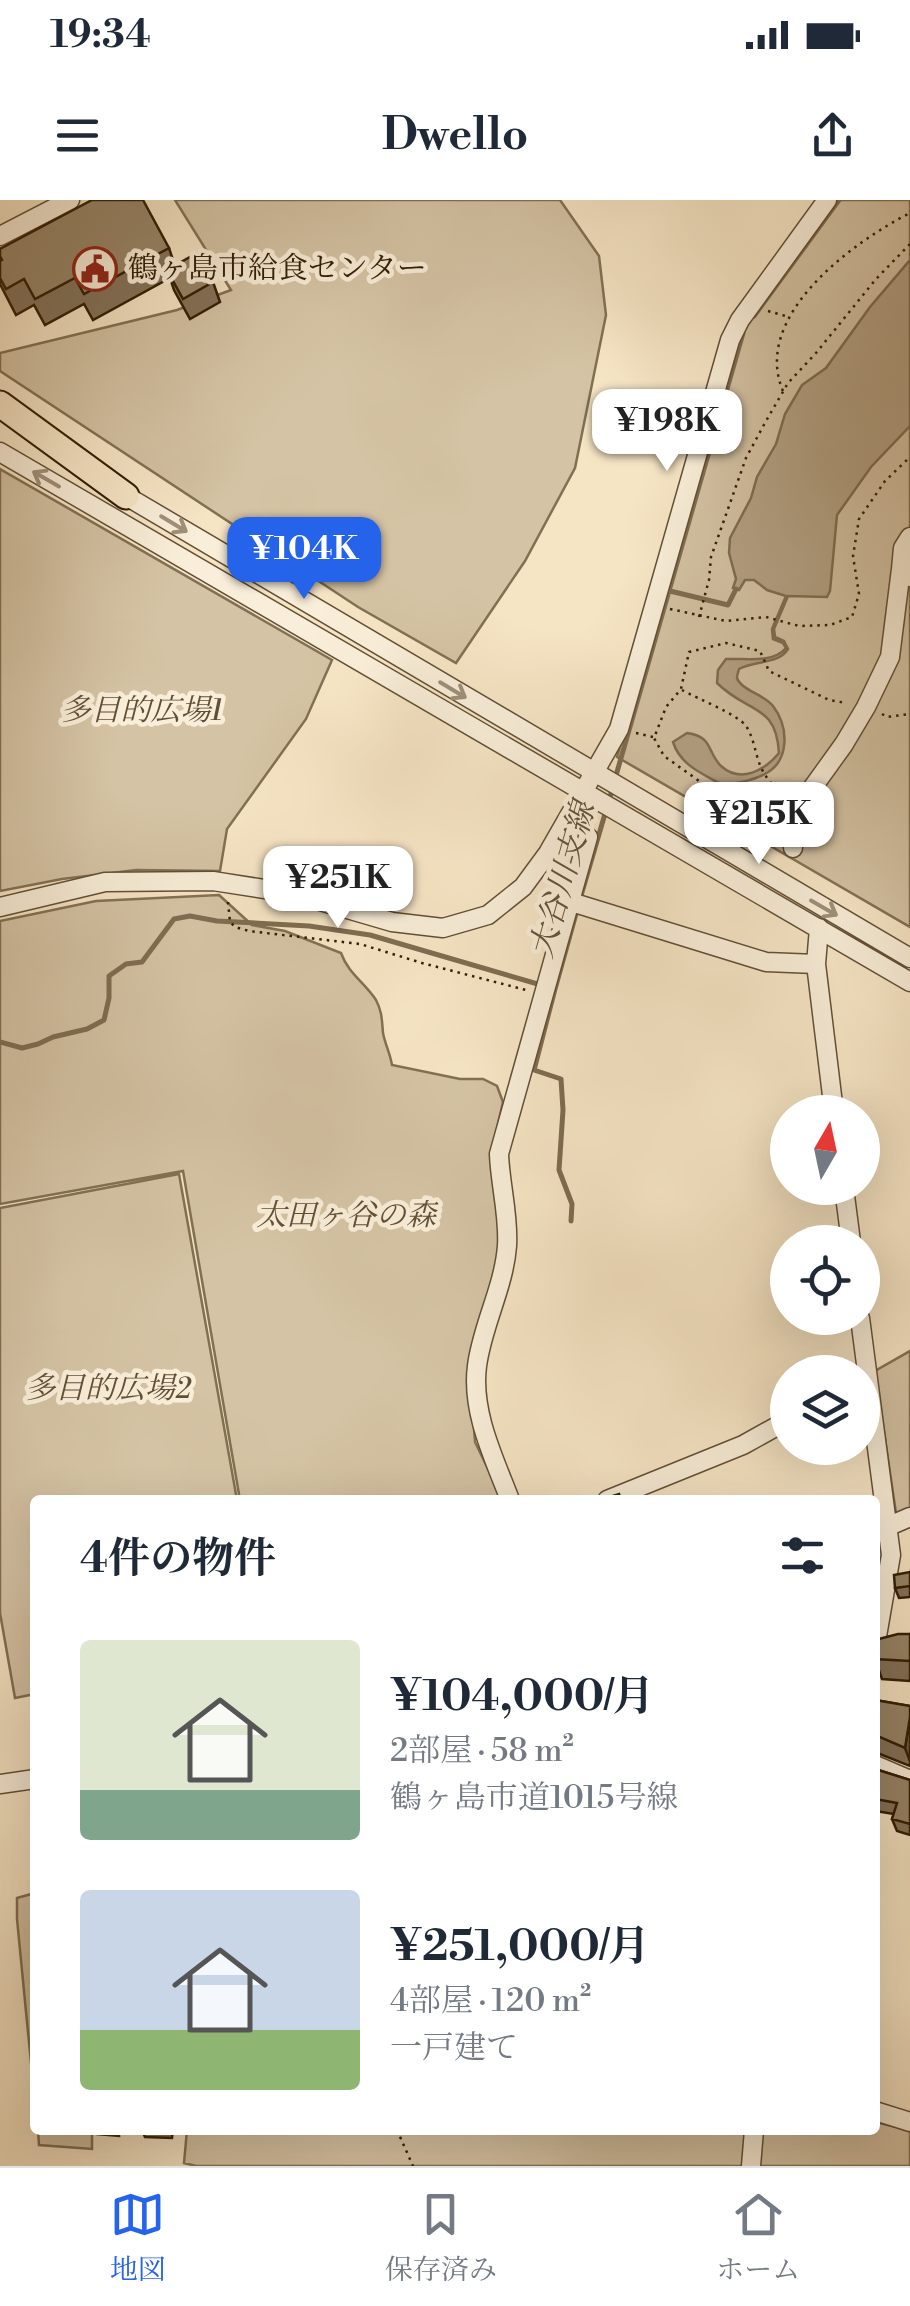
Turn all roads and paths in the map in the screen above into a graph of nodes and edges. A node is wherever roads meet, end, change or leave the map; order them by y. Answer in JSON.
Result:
{"nodes":[{"id":1,"x":70,"y":200,"type":"edge"},
{"id":2,"x":827,"y":200,"type":"edge"},
{"id":3,"x":910,"y":214,"type":"edge"},
{"id":4,"x":0,"y":236,"type":"edge"},
{"id":5,"x":910,"y":244,"type":"edge"},
{"id":6,"x":754,"y":302,"type":"junction"},
{"id":7,"x":790,"y":317,"type":"junction"},
{"id":8,"x":783,"y":391,"type":"junction"},
{"id":9,"x":0,"y":404,"type":"edge"},
{"id":10,"x":0,"y":420,"type":"edge"},
{"id":11,"x":0,"y":452,"type":"edge"},
{"id":12,"x":910,"y":458,"type":"edge"},
{"id":13,"x":126,"y":496,"type":"junction"},
{"id":14,"x":910,"y":537,"type":"edge"},
{"id":15,"x":905,"y":573,"type":"edge"},
{"id":16,"x":654,"y":605,"type":"junction"},
{"id":17,"x":699,"y":616,"type":"junction"},
{"id":18,"x":681,"y":689,"type":"junction"},
{"id":19,"x":866,"y":708,"type":"junction"},
{"id":20,"x":910,"y":714,"type":"edge"},
{"id":21,"x":619,"y":729,"type":"junction"},
{"id":22,"x":654,"y":738,"type":"junction"},
{"id":23,"x":595,"y":774,"type":"junction"},
{"id":24,"x":584,"y":793,"type":"junction"},
{"id":25,"x":588,"y":837,"type":"dead end"},
{"id":26,"x":793,"y":848,"type":"dead end"},
{"id":27,"x":228,"y":901,"type":"dead end"},
{"id":28,"x":568,"y":901,"type":"junction"},
{"id":29,"x":0,"y":907,"type":"edge"},
{"id":30,"x":819,"y":928,"type":"junction"},
{"id":31,"x":910,"y":958,"type":"edge"},
{"id":32,"x":816,"y":964,"type":"junction"},
{"id":33,"x":910,"y":982,"type":"edge"},
{"id":34,"x":542,"y":994,"type":"junction"},
{"id":35,"x":832,"y":1095,"type":"edge"},
{"id":36,"x":770,"y":1430,"type":"edge"},
{"id":37,"x":874,"y":1465,"type":"edge"},
{"id":38,"x":508,"y":1495,"type":"edge"},
{"id":39,"x":619,"y":1495,"type":"edge"},
{"id":40,"x":877,"y":1495,"type":"edge"},
{"id":41,"x":910,"y":1516,"type":"edge"},
{"id":42,"x":881,"y":1529,"type":"edge"},
{"id":43,"x":881,"y":1647,"type":"edge"},
{"id":44,"x":880,"y":1767,"type":"edge"},
{"id":45,"x":910,"y":1780,"type":"edge"},
{"id":46,"x":30,"y":1781,"type":"edge"},
{"id":47,"x":0,"y":1784,"type":"edge"},
{"id":48,"x":880,"y":2113,"type":"edge"},
{"id":49,"x":910,"y":2122,"type":"edge"},
{"id":50,"x":399,"y":2135,"type":"edge"},
{"id":51,"x":753,"y":2135,"type":"edge"},
{"id":52,"x":413,"y":2166,"type":"edge"},
{"id":53,"x":750,"y":2166,"type":"edge"}],
"edges":[{"from":1,"to":4,"type":"street"},
{"from":2,"to":6,"type":"street"},
{"from":3,"to":7,"type":"path"},
{"from":5,"to":8,"type":"path"},
{"from":6,"to":7,"type":"path"},
{"from":6,"to":16,"type":"street"},
{"from":7,"to":8,"type":"path"},
{"from":8,"to":17,"type":"path"},
{"from":9,"to":13,"type":"highway"},
{"from":10,"to":13,"type":"street"},
{"from":24,"to":11,"type":"street","one_way":true},
{"from":12,"to":17,"type":"path"},
{"from":13,"to":23,"type":"street","one_way":true},
{"from":14,"to":15,"type":"street"},
{"from":15,"to":19,"type":"street"},
{"from":16,"to":17,"type":"path"},
{"from":16,"to":21,"type":"street"},
{"from":18,"to":19,"type":"path"},
{"from":18,"to":22,"type":"path"},
{"from":18,"to":22,"type":"path"},
{"from":19,"to":20,"type":"path"},
{"from":19,"to":26,"type":"street"},
{"from":21,"to":22,"type":"path"},
{"from":21,"to":23,"type":"street"},
{"from":23,"to":24,"type":"street"},
{"from":23,"to":31,"type":"street","one_way":true},
{"from":24,"to":29,"type":"street"},
{"from":24,"to":30,"type":"street"},
{"from":25,"to":28,"type":"street"},
{"from":27,"to":34,"type":"path"},
{"from":28,"to":32,"type":"street"},
{"from":28,"to":34,"type":"street"},
{"from":30,"to":32,"type":"street"},
{"from":30,"to":33,"type":"street"},
{"from":32,"to":35,"type":"street"},
{"from":34,"to":38,"type":"street"},
{"from":36,"to":39,"type":"street"},
{"from":37,"to":40,"type":"street"},
{"from":41,"to":42,"type":"street"},
{"from":42,"to":43,"type":"street"},
{"from":44,"to":45,"type":"street"},
{"from":46,"to":47,"type":"street"},
{"from":48,"to":49,"type":"street"},
{"from":50,"to":52,"type":"path"},
{"from":51,"to":53,"type":"street"}]}
